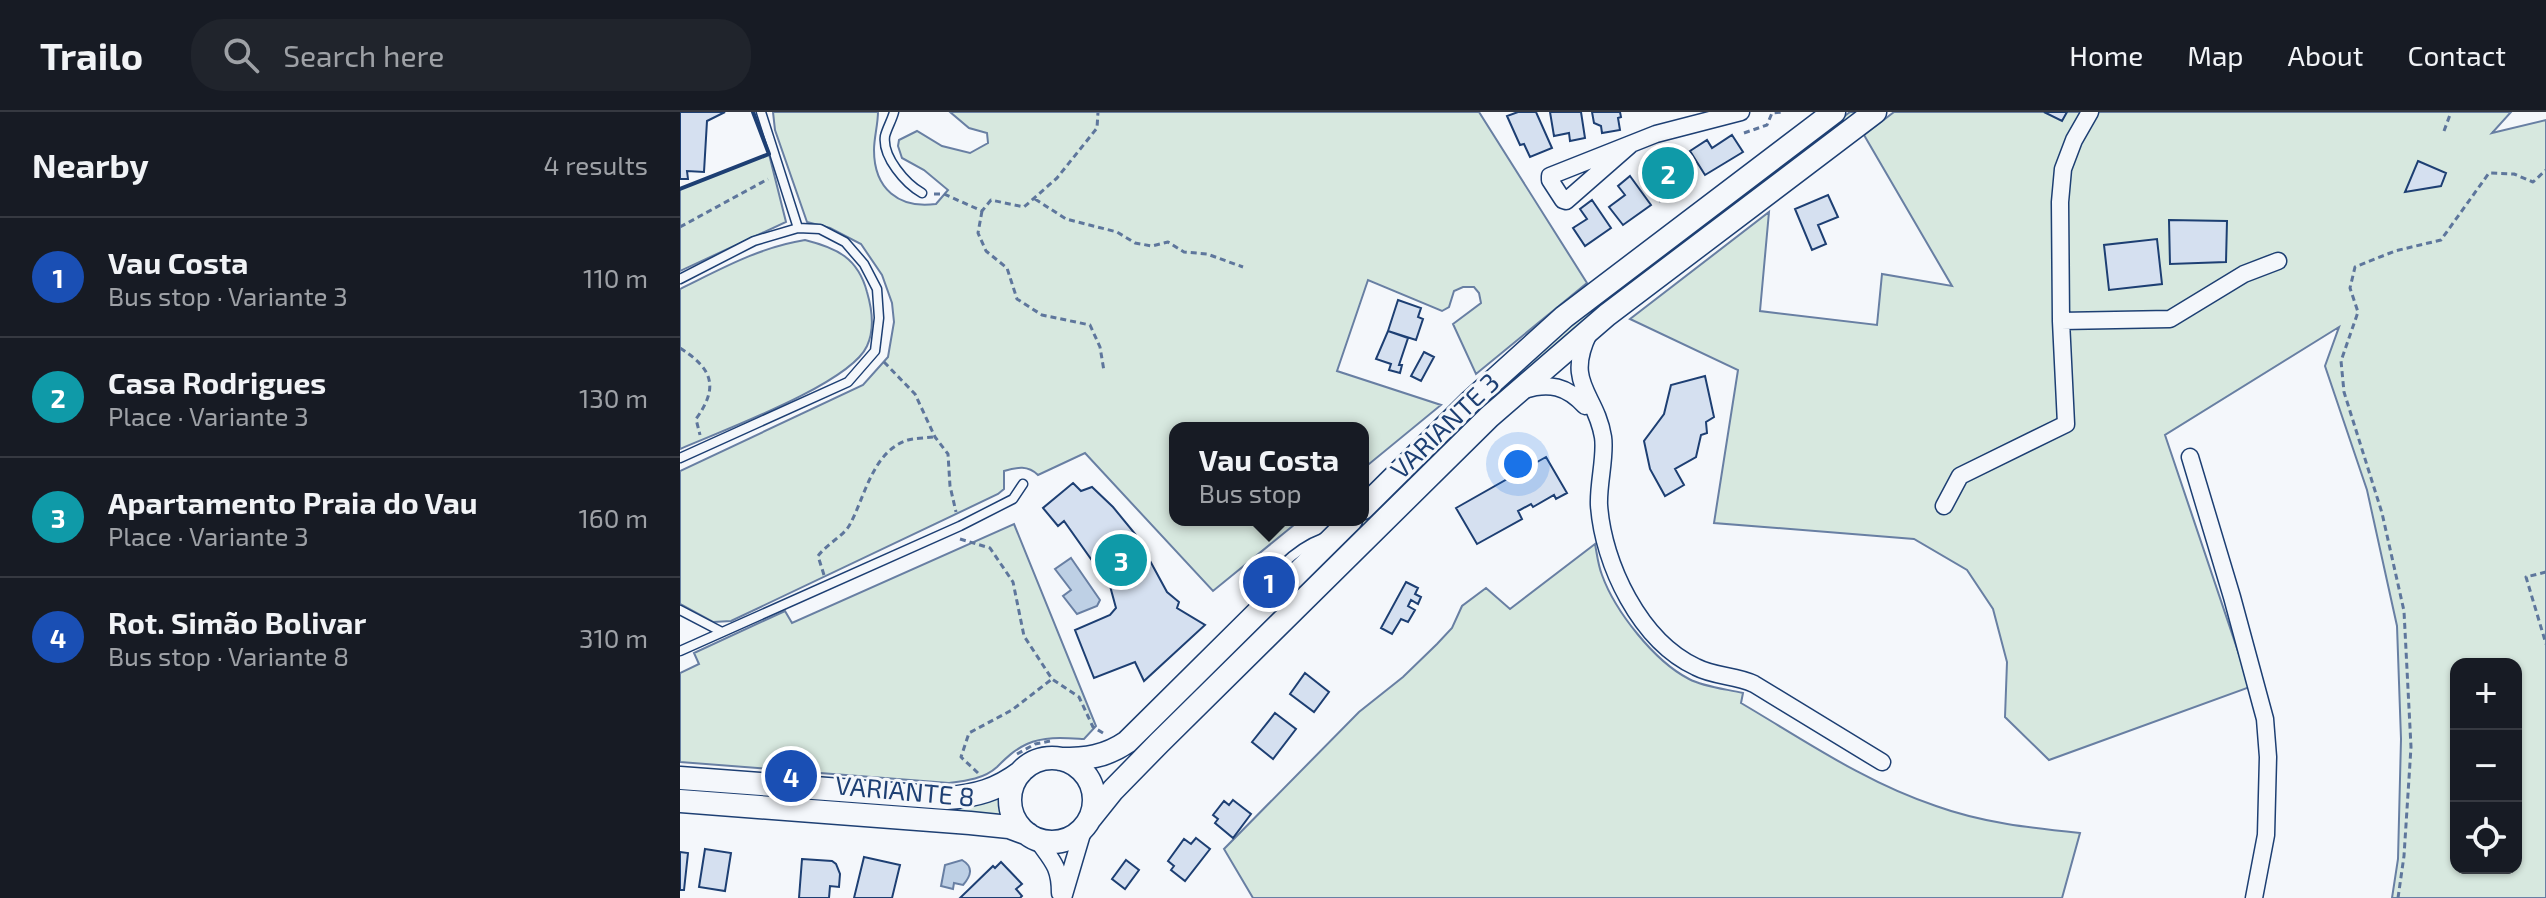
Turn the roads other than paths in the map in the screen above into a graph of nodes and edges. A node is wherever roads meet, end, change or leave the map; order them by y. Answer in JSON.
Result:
{"nodes":[{"id":1,"x":761,"y":112,"type":"edge"},
{"id":2,"x":894,"y":112,"type":"edge"},
{"id":3,"x":1741,"y":112,"type":"edge"},
{"id":4,"x":1875,"y":112,"type":"edge"},
{"id":5,"x":2090,"y":112,"type":"edge"},
{"id":6,"x":1832,"y":113,"type":"edge"},
{"id":7,"x":1630,"y":145,"type":"junction"},
{"id":8,"x":922,"y":193,"type":"road end"},
{"id":9,"x":798,"y":228,"type":"junction"},
{"id":10,"x":2278,"y":261,"type":"dead end"},
{"id":11,"x":680,"y":279,"type":"edge"},
{"id":12,"x":2061,"y":321,"type":"junction"},
{"id":13,"x":1592,"y":328,"type":"junction"},
{"id":14,"x":1519,"y":391,"type":"junction"},
{"id":15,"x":1599,"y":425,"type":"junction"},
{"id":16,"x":2190,"y":457,"type":"dead end"},
{"id":17,"x":680,"y":458,"type":"edge"},
{"id":18,"x":1023,"y":484,"type":"dead end"},
{"id":19,"x":1369,"y":502,"type":"edge"},
{"id":20,"x":1944,"y":506,"type":"dead end"},
{"id":21,"x":1345,"y":526,"type":"edge"},
{"id":22,"x":680,"y":610,"type":"edge"},
{"id":23,"x":722,"y":632,"type":"junction"},
{"id":24,"x":680,"y":651,"type":"edge"},
{"id":25,"x":1061,"y":750,"type":"junction"},
{"id":26,"x":1882,"y":762,"type":"dead end"},
{"id":27,"x":1017,"y":764,"type":"junction"},
{"id":28,"x":683,"y":777,"type":"edge"},
{"id":29,"x":680,"y":801,"type":"edge"},
{"id":30,"x":1086,"y":823,"type":"junction"},
{"id":31,"x":1032,"y":836,"type":"junction"},
{"id":32,"x":1061,"y":898,"type":"edge"},
{"id":33,"x":2254,"y":898,"type":"edge"}],
"edges":[{"from":1,"to":9,"type":"lane"},
{"from":2,"to":8,"type":"lane"},
{"from":3,"to":7,"type":"street"},
{"from":4,"to":13,"type":"main road","name":"VARIANTE 3"},
{"from":5,"to":12,"type":"street"},
{"from":6,"to":19,"type":"main road","name":"VARIANTE 3"},
{"from":7,"to":7,"type":"street"},
{"from":9,"to":11,"type":"lane"},
{"from":9,"to":17,"type":"lane"},
{"from":10,"to":12,"type":"street"},
{"from":12,"to":20,"type":"street"},
{"from":13,"to":14,"type":"main road","name":"VARIANTE 3"},
{"from":13,"to":15,"type":"street"},
{"from":14,"to":15,"type":"street"},
{"from":14,"to":30,"type":"main road","name":"VARIANTE 3"},
{"from":15,"to":26,"type":"street"},
{"from":16,"to":33,"type":"street"},
{"from":18,"to":23,"type":"lane"},
{"from":21,"to":25,"type":"main road"},
{"from":22,"to":23,"type":"lane"},
{"from":23,"to":24,"type":"lane"},
{"from":25,"to":27,"type":"main road"},
{"from":25,"to":30,"type":"main road"},
{"from":27,"to":28,"type":"main road","name":"VARIANTE 8"},
{"from":27,"to":31,"type":"main road"},
{"from":29,"to":31,"type":"main road","name":"VARIANTE 8"},
{"from":30,"to":31,"type":"main road"},
{"from":30,"to":32,"type":"street"},
{"from":31,"to":32,"type":"street"}]}
